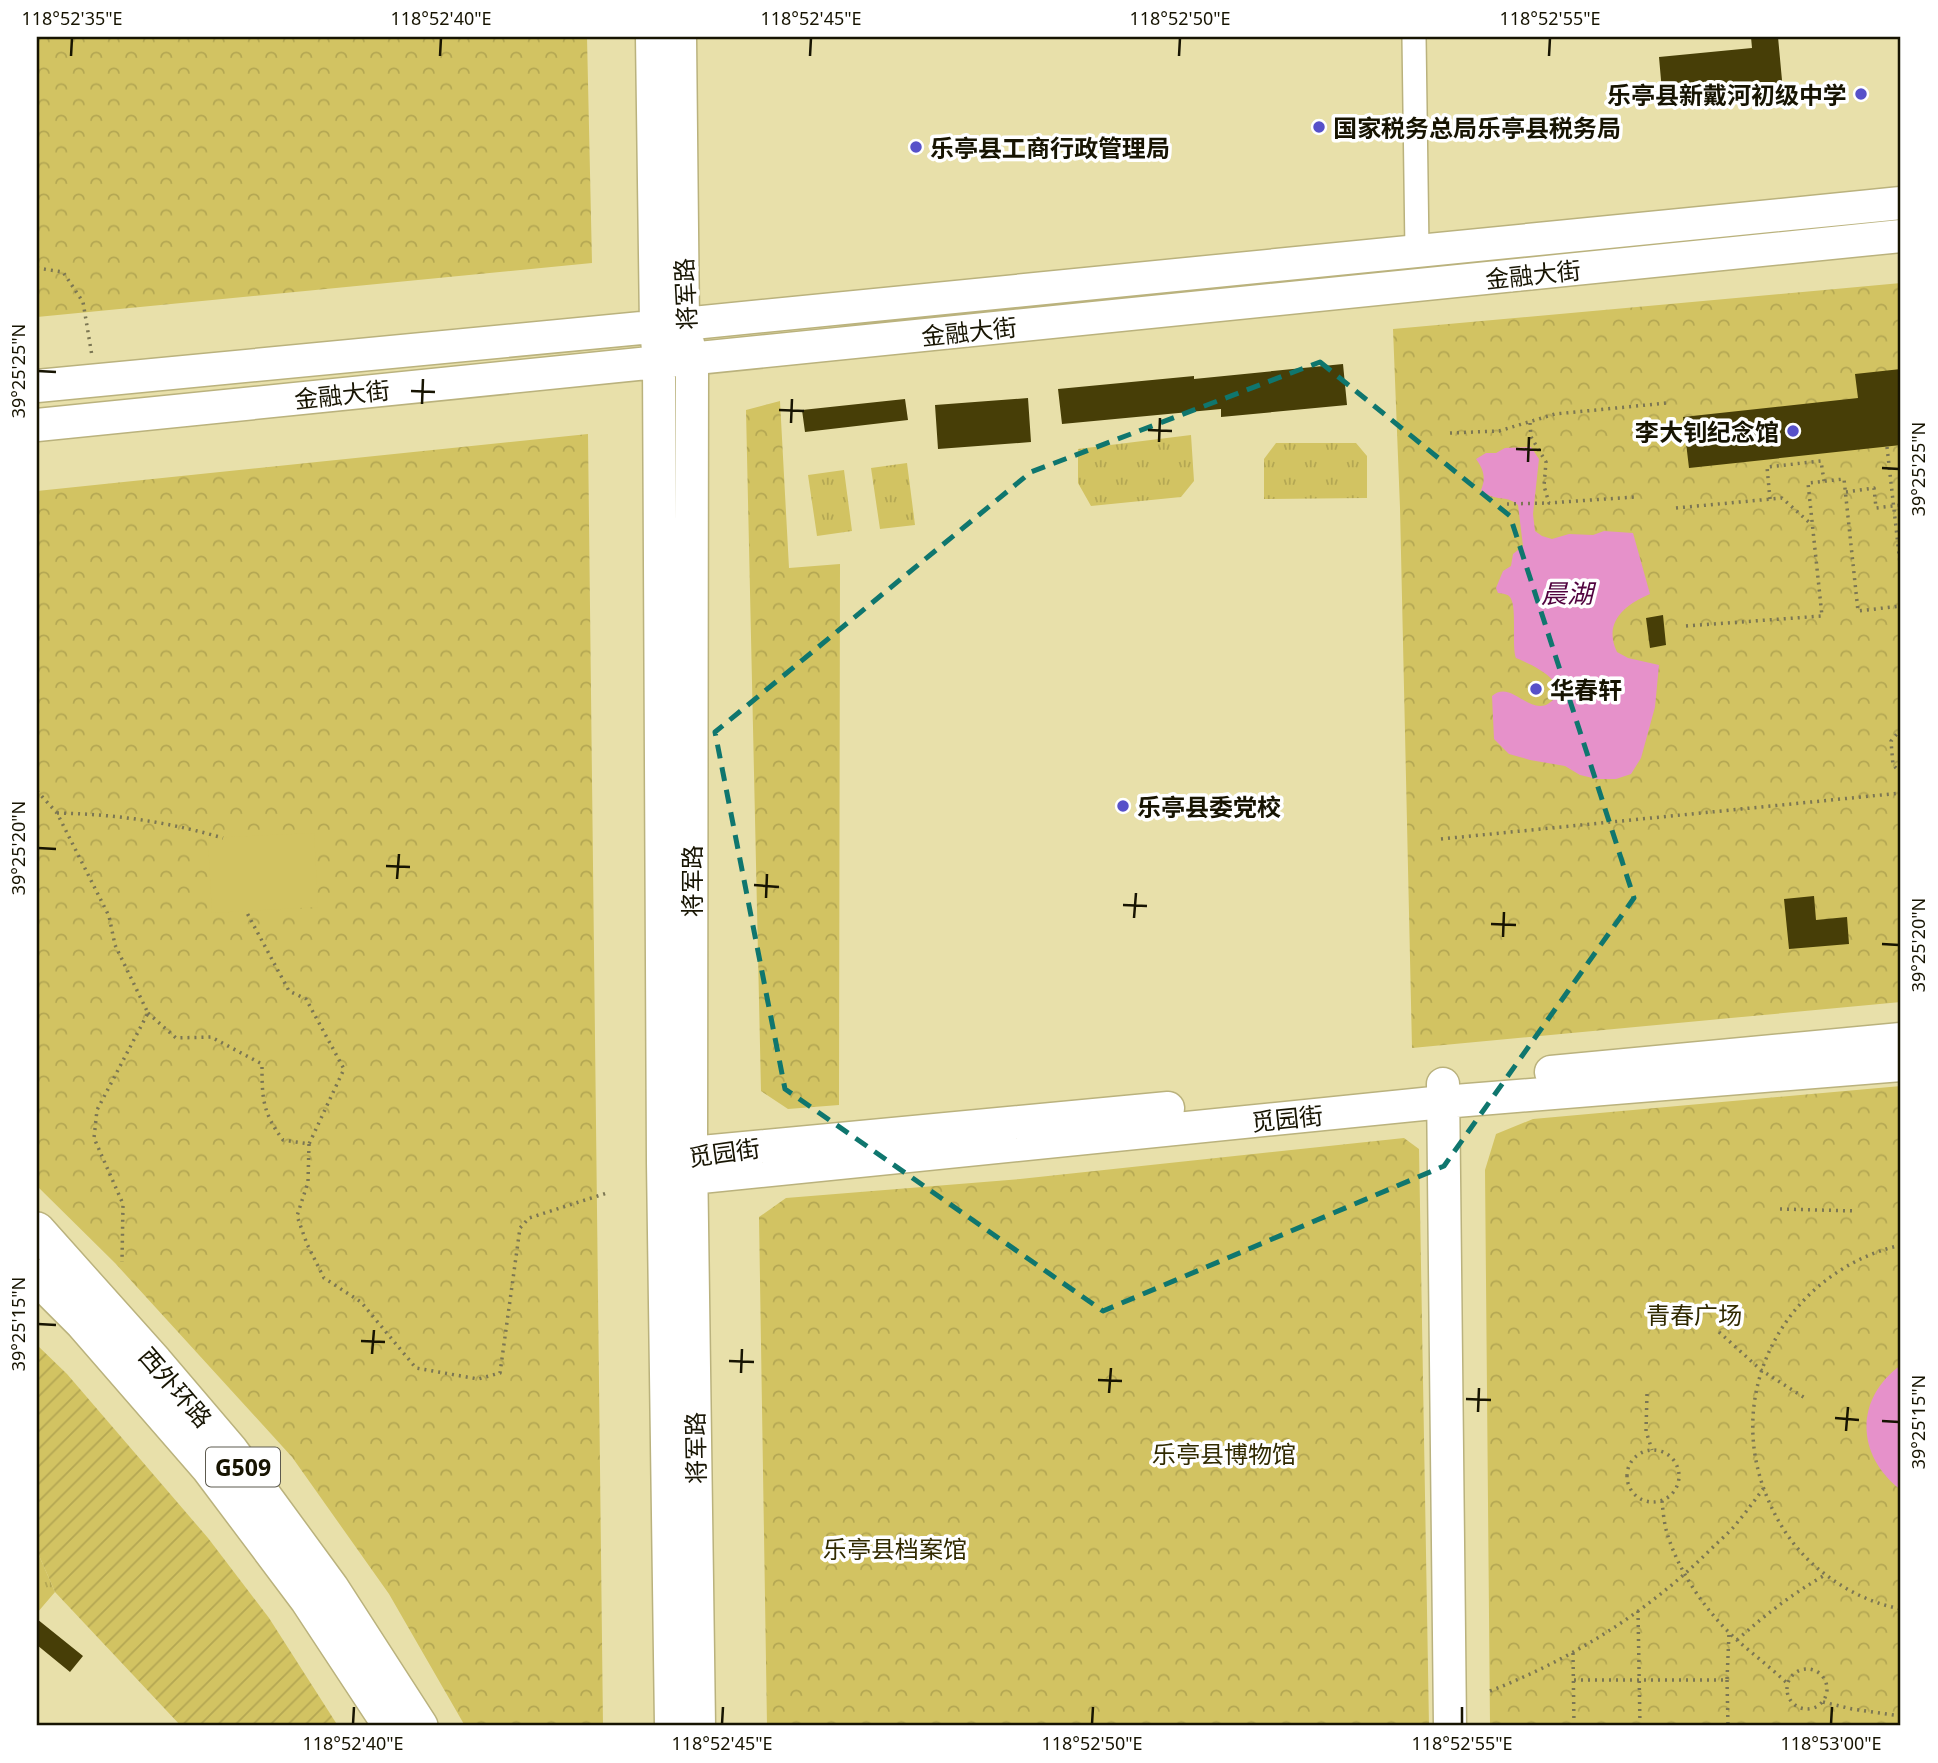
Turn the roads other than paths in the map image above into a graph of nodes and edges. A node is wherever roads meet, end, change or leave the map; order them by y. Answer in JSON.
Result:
{"nodes":[{"id":1,"x":652,"y":37,"type":"edge"},
{"id":2,"x":680,"y":37,"type":"edge"},
{"id":3,"x":1414,"y":37,"type":"edge"},
{"id":4,"x":1901,"y":203,"type":"edge"},
{"id":5,"x":1901,"y":236,"type":"edge"},
{"id":6,"x":1417,"y":251,"type":"junction"},
{"id":7,"x":669,"y":325,"type":"junction"},
{"id":8,"x":692,"y":359,"type":"junction"},
{"id":9,"x":659,"y":363,"type":"junction"},
{"id":10,"x":37,"y":386,"type":"edge"},
{"id":11,"x":37,"y":425,"type":"edge"},
{"id":12,"x":1901,"y":1039,"type":"edge"},
{"id":13,"x":1901,"y":1065,"type":"edge"},
{"id":14,"x":1443,"y":1092,"type":"junction"},
{"id":15,"x":682,"y":1165,"type":"junction"},
{"id":16,"x":37,"y":1230,"type":"edge"},
{"id":17,"x":37,"y":1277,"type":"edge"},
{"id":18,"x":391,"y":1726,"type":"edge"},
{"id":19,"x":420,"y":1726,"type":"edge"},
{"id":20,"x":671,"y":1726,"type":"edge"},
{"id":21,"x":699,"y":1726,"type":"edge"},
{"id":22,"x":1450,"y":1726,"type":"edge"}],
"edges":[{"from":1,"to":7,"type":"main road","name":"将军路"},
{"from":2,"to":7,"type":"main road","name":"将军路"},
{"from":3,"to":6,"type":"street"},
{"from":4,"to":6,"type":"main road","name":"金融大街"},
{"from":5,"to":8,"type":"main road","name":"金融大街"},
{"from":6,"to":7,"type":"main road","name":"金融大街"},
{"from":7,"to":8,"type":"main road","name":"将军路"},
{"from":7,"to":9,"type":"main road","name":"将军路"},
{"from":7,"to":10,"type":"main road","name":"金融大街"},
{"from":8,"to":9,"type":"main road","name":"金融大街"},
{"from":8,"to":15,"type":"main road","name":"将军路"},
{"from":9,"to":11,"type":"main road","name":"金融大街"},
{"from":9,"to":15,"type":"main road","name":"将军路"},
{"from":12,"to":14,"type":"main road","name":"觅园街"},
{"from":13,"to":14,"type":"main road","name":"觅园街"},
{"from":14,"to":15,"type":"main road","name":"觅园街"},
{"from":14,"to":22,"type":"main road"},
{"from":15,"to":20,"type":"main road","name":"将军路"},
{"from":15,"to":21,"type":"main road","name":"将军路"},
{"from":16,"to":19,"type":"main road","name":"西外环路","number":"G509"},
{"from":17,"to":18,"type":"main road","name":"西外环路","number":"G509"}]}
